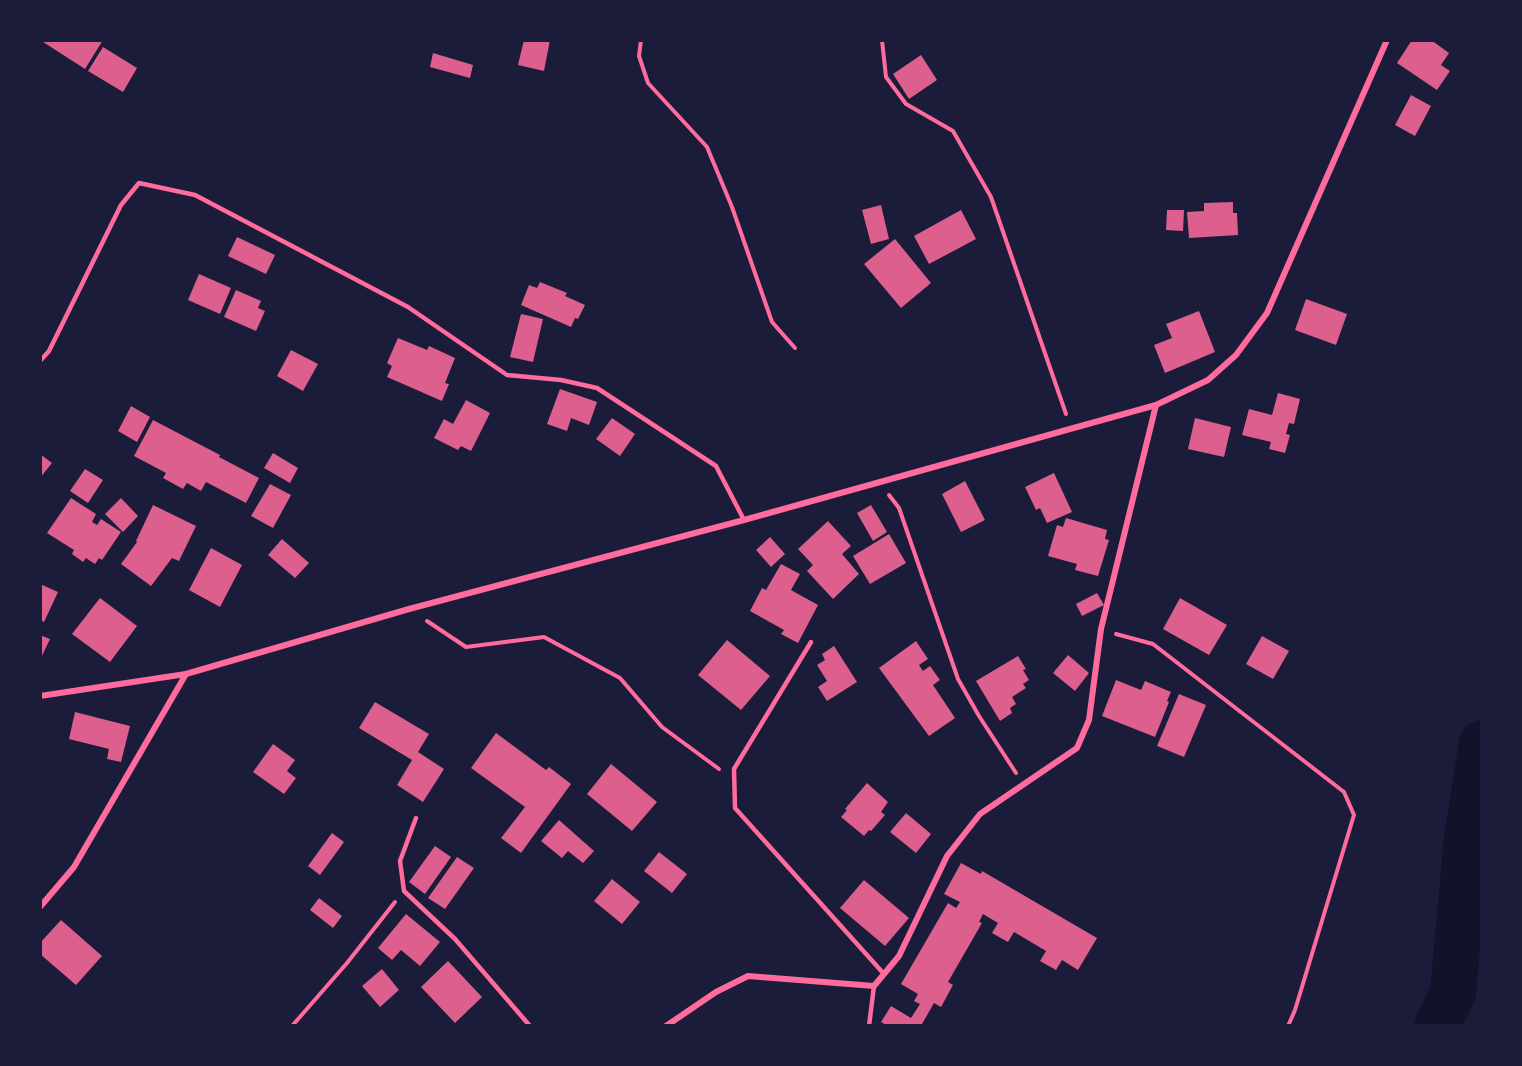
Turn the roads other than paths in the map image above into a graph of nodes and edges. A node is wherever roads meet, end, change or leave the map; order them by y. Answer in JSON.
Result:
{"nodes":[{"id":1,"x":1387,"y":40,"type":"edge"},
{"id":2,"x":40,"y":361,"type":"edge"},
{"id":3,"x":1156,"y":405,"type":"junction"},
{"id":4,"x":744,"y":519,"type":"junction"},
{"id":5,"x":811,"y":642,"type":"dead end"},
{"id":6,"x":186,"y":674,"type":"junction"},
{"id":7,"x":40,"y":696,"type":"edge"},
{"id":8,"x":416,"y":818,"type":"dead end"},
{"id":9,"x":40,"y":907,"type":"edge"},
{"id":10,"x":884,"y":974,"type":"junction"},
{"id":11,"x":874,"y":986,"type":"junction"},
{"id":12,"x":530,"y":1026,"type":"edge"},
{"id":13,"x":666,"y":1026,"type":"edge"},
{"id":14,"x":869,"y":1026,"type":"edge"}],
"edges":[{"from":1,"to":3,"type":"street"},
{"from":2,"to":4,"type":"lane"},
{"from":3,"to":4,"type":"street"},
{"from":3,"to":10,"type":"street"},
{"from":4,"to":6,"type":"street"},
{"from":5,"to":10,"type":"lane"},
{"from":6,"to":7,"type":"street"},
{"from":6,"to":9,"type":"street"},
{"from":8,"to":12,"type":"lane"},
{"from":10,"to":11,"type":"street"},
{"from":11,"to":13,"type":"street"},
{"from":11,"to":14,"type":"lane"}]}
